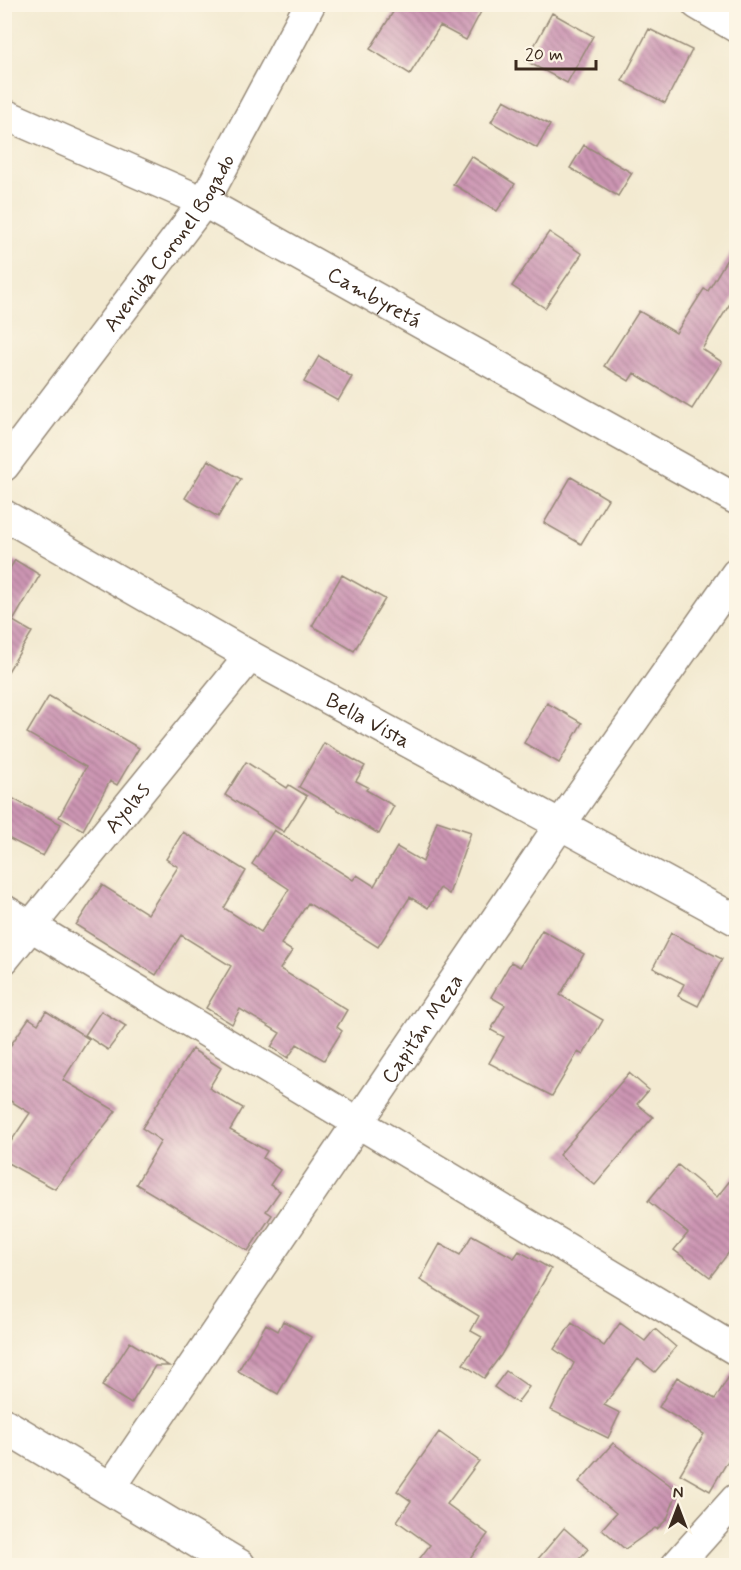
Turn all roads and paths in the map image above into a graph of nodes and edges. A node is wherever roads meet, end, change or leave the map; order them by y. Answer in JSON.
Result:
{"nodes":[{"id":1,"x":310,"y":4,"type":"edge"},
{"id":2,"x":697,"y":4,"type":"edge"},
{"id":3,"x":736,"y":27,"type":"edge"},
{"id":4,"x":4,"y":114,"type":"edge"},
{"id":5,"x":204,"y":202,"type":"junction"},
{"id":6,"x":4,"y":466,"type":"edge"},
{"id":7,"x":736,"y":499,"type":"edge"},
{"id":8,"x":4,"y":515,"type":"edge"},
{"id":9,"x":736,"y":574,"type":"edge"},
{"id":10,"x":250,"y":656,"type":"junction"},
{"id":11,"x":560,"y":825,"type":"junction"},
{"id":12,"x":4,"y":910,"type":"edge"},
{"id":13,"x":736,"y":920,"type":"edge"},
{"id":14,"x":32,"y":925,"type":"junction"},
{"id":15,"x":4,"y":959,"type":"edge"},
{"id":16,"x":359,"y":1122,"type":"junction"},
{"id":17,"x":736,"y":1350,"type":"edge"},
{"id":18,"x":4,"y":1425,"type":"edge"},
{"id":19,"x":111,"y":1487,"type":"junction"},
{"id":20,"x":736,"y":1499,"type":"edge"},
{"id":21,"x":239,"y":1566,"type":"edge"},
{"id":22,"x":676,"y":1566,"type":"edge"}],
"edges":[{"from":1,"to":5,"type":"street","name":"Avenida Coronel Bogado"},
{"from":2,"to":3,"type":"street"},
{"from":4,"to":5,"type":"street","name":"Cambyretá"},
{"from":5,"to":6,"type":"street","name":"Avenida Coronel Bogado"},
{"from":5,"to":7,"type":"street","name":"Cambyretá"},
{"from":8,"to":10,"type":"street","name":"Bella Vista"},
{"from":9,"to":11,"type":"street","name":"Capitán Meza"},
{"from":10,"to":11,"type":"street","name":"Bella Vista"},
{"from":10,"to":14,"type":"street","name":"Ayolas"},
{"from":11,"to":13,"type":"street","name":"Bella Vista"},
{"from":11,"to":16,"type":"street","name":"Capitán Meza"},
{"from":12,"to":14,"type":"street"},
{"from":14,"to":15,"type":"street","name":"Ayolas"},
{"from":14,"to":16,"type":"street"},
{"from":16,"to":17,"type":"street"},
{"from":16,"to":19,"type":"street","name":"Capitán Meza"},
{"from":18,"to":19,"type":"main road"},
{"from":19,"to":21,"type":"main road"},
{"from":20,"to":22,"type":"street"}]}
